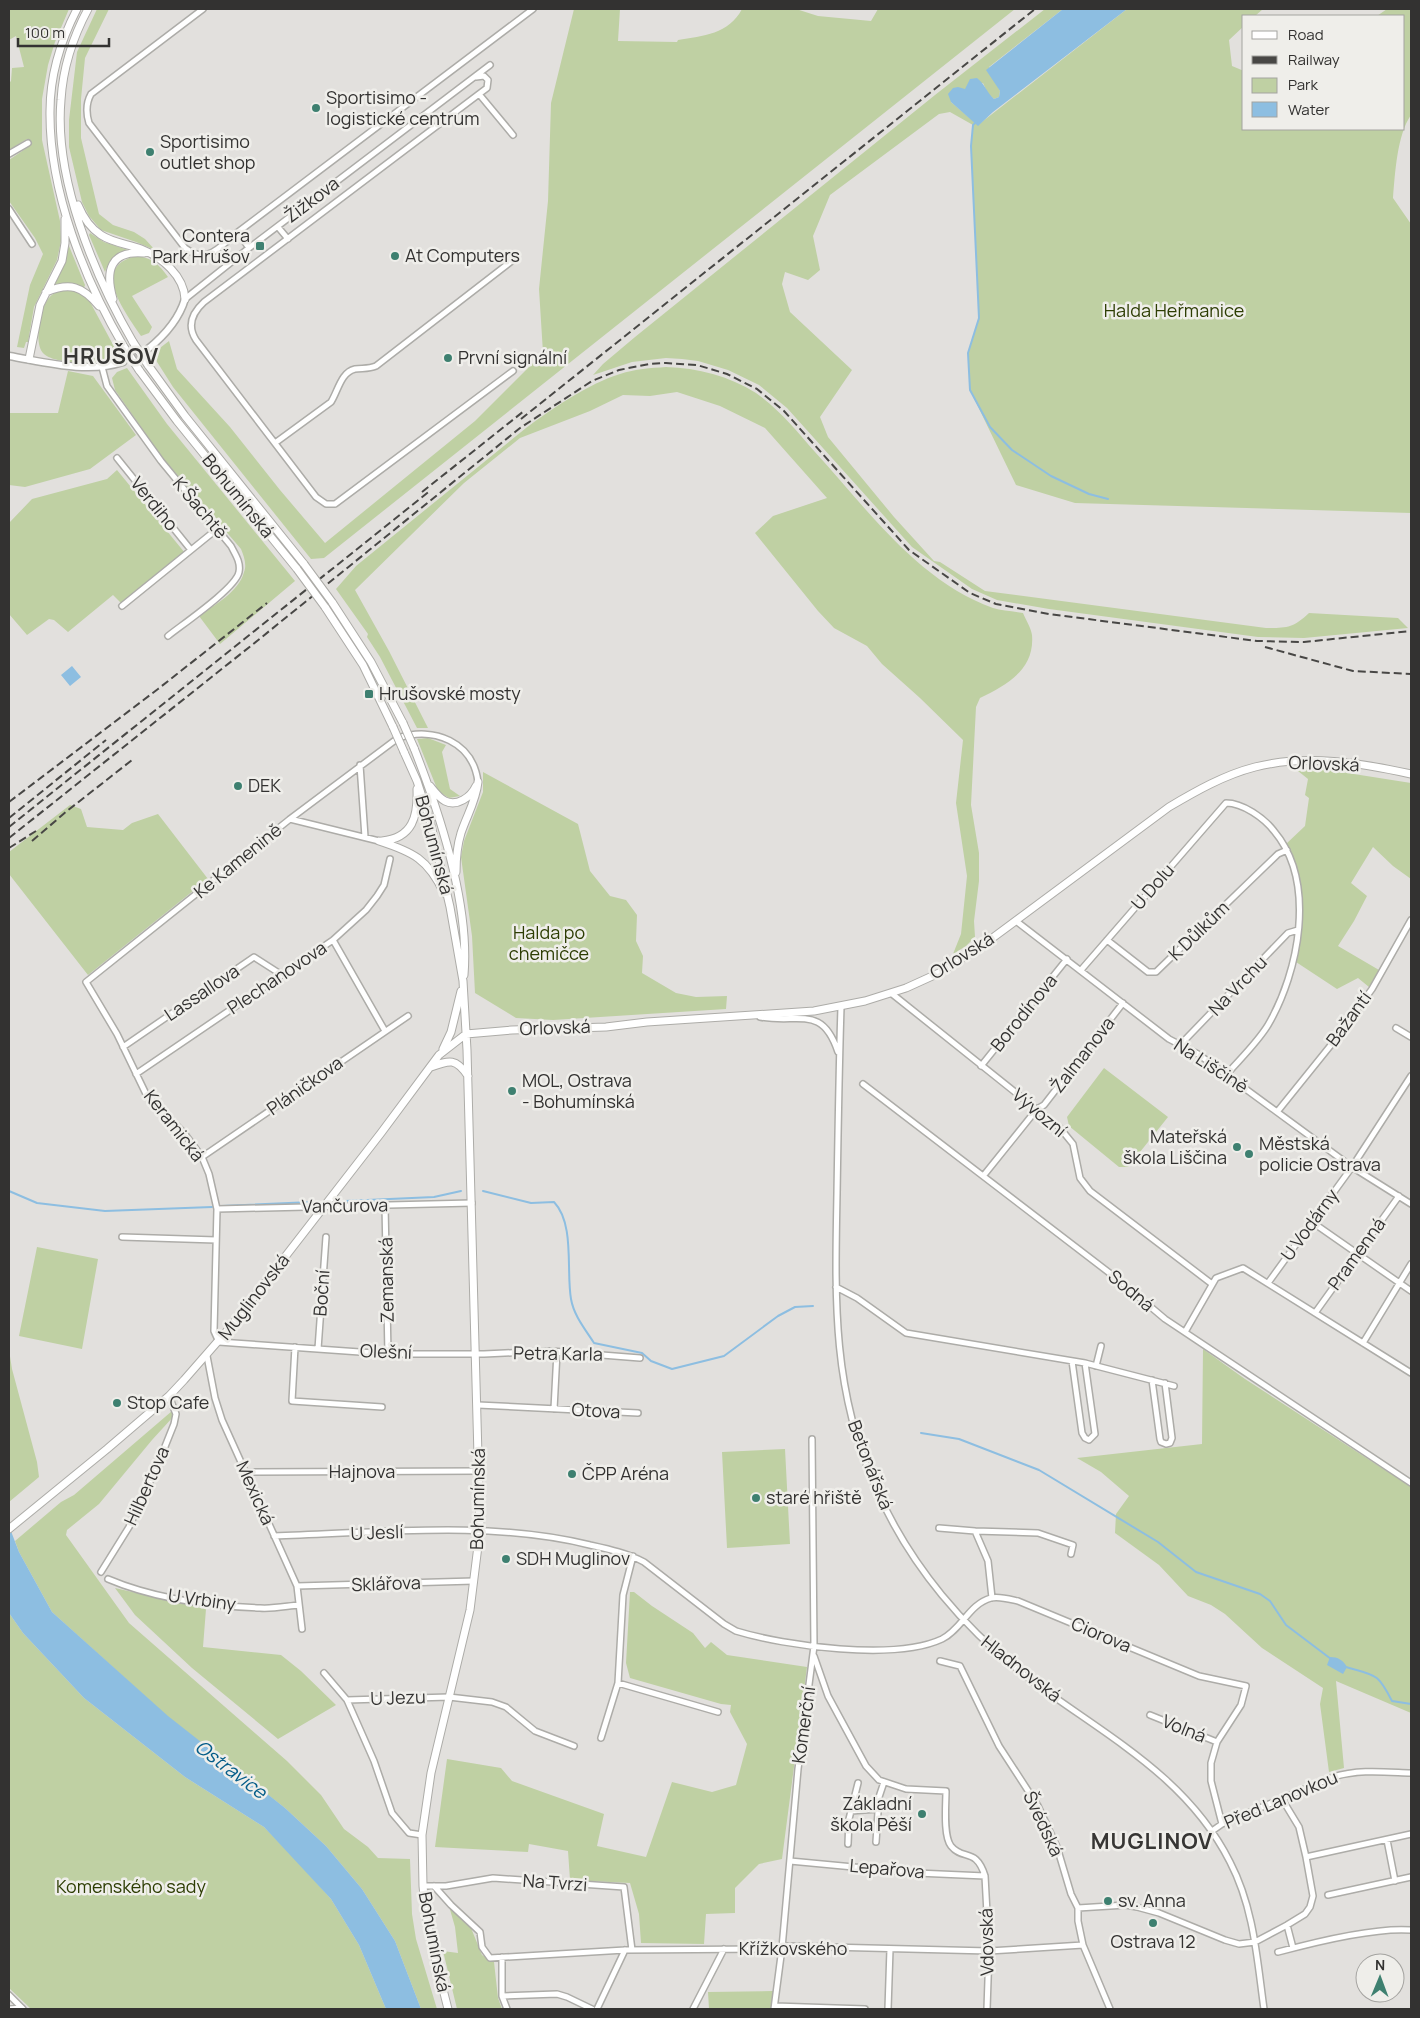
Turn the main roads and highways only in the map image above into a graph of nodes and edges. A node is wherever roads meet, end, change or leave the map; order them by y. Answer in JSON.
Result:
{"nodes":[{"id":1,"x":76,"y":9,"type":"edge"},
{"id":2,"x":88,"y":9,"type":"edge"},
{"id":3,"x":68,"y":181,"type":"junction"},
{"id":4,"x":64,"y":203,"type":"junction"},
{"id":5,"x":152,"y":254,"type":"junction"},
{"id":6,"x":45,"y":292,"type":"junction"},
{"id":7,"x":185,"y":300,"type":"road end"},
{"id":8,"x":119,"y":317,"type":"junction"},
{"id":9,"x":110,"y":322,"type":"junction"},
{"id":10,"x":30,"y":359,"type":"road end"},
{"id":11,"x":423,"y":772,"type":"junction"},
{"id":12,"x":1411,"y":774,"type":"edge"},
{"id":13,"x":417,"y":781,"type":"junction"},
{"id":14,"x":455,"y":882,"type":"junction"},
{"id":15,"x":450,"y":907,"type":"junction"},
{"id":16,"x":463,"y":981,"type":"junction"},
{"id":17,"x":466,"y":1034,"type":"junction"},
{"id":18,"x":442,"y":1052,"type":"junction"},
{"id":19,"x":431,"y":1068,"type":"junction"},
{"id":20,"x":468,"y":1076,"type":"junction"},
{"id":21,"x":9,"y":1529,"type":"edge"},
{"id":22,"x":448,"y":2009,"type":"edge"}],
"edges":[{"from":1,"to":4,"type":"main road","name":"Bohumínská"},
{"from":2,"to":3,"type":"main road","name":"Bohumínská"},
{"from":3,"to":5,"type":"main road"},
{"from":3,"to":8,"type":"main road","name":"Bohumínská"},
{"from":4,"to":6,"type":"main road"},
{"from":4,"to":9,"type":"main road","name":"Bohumínská"},
{"from":5,"to":7,"type":"main road"},
{"from":5,"to":8,"type":"main road"},
{"from":6,"to":9,"type":"main road"},
{"from":6,"to":10,"type":"main road"},
{"from":8,"to":11,"type":"main road","name":"Bohumínská","bridge":true},
{"from":9,"to":13,"type":"main road","name":"Bohumínská","bridge":true},
{"from":11,"to":14,"type":"main road","name":"Bohumínská"},
{"from":11,"to":14,"type":"main road"},
{"from":12,"to":17,"type":"main road","name":"Orlovská"},
{"from":13,"to":15,"type":"main road","name":"Bohumínská"},
{"from":13,"to":15,"type":"main road"},
{"from":14,"to":16,"type":"main road","name":"Bohumínská"},
{"from":15,"to":16,"type":"main road","name":"Bohumínská"},
{"from":16,"to":17,"type":"main road","name":"Bohumínská"},
{"from":16,"to":18,"type":"main road"},
{"from":17,"to":18,"type":"main road","name":"Muglinovská"},
{"from":17,"to":20,"type":"main road","name":"Bohumínská"},
{"from":18,"to":19,"type":"main road","name":"Muglinovská"},
{"from":19,"to":20,"type":"main road"},
{"from":19,"to":21,"type":"main road","name":"Muglinovská"},
{"from":20,"to":22,"type":"main road","name":"Bohumínská"}]}
